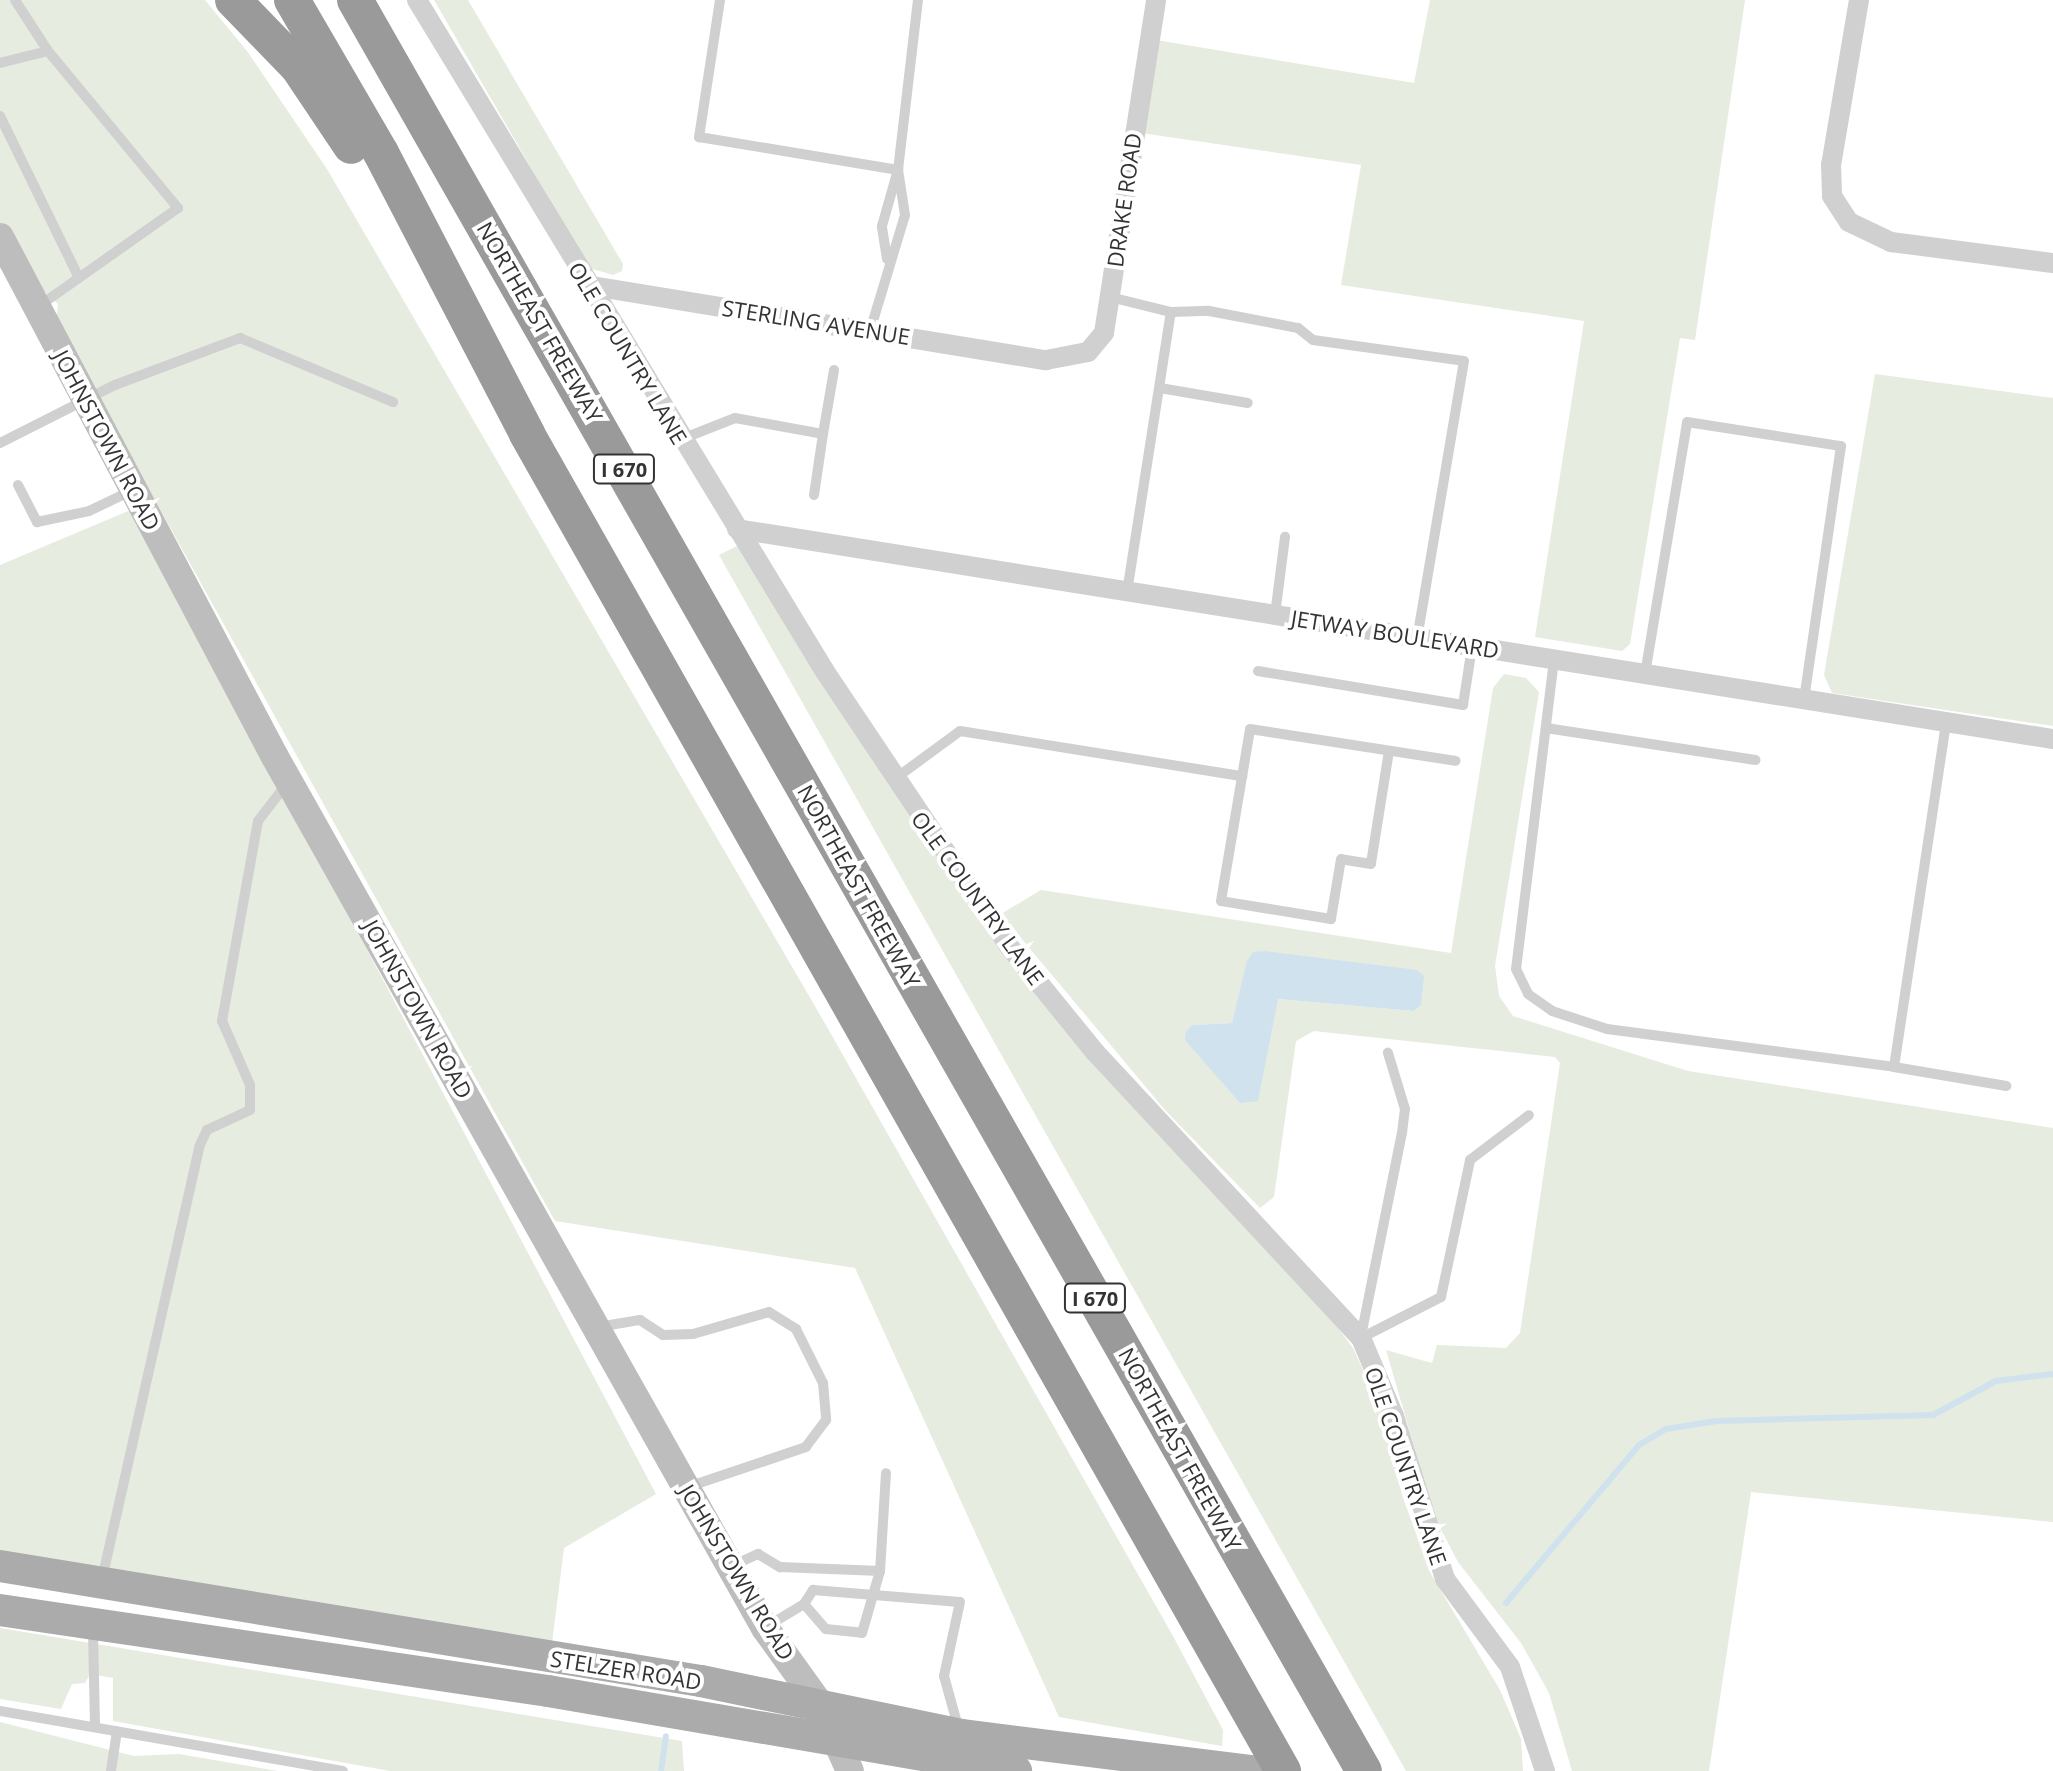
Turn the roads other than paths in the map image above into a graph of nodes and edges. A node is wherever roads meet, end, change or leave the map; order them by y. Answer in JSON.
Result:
{"nodes":[{"id":1,"x":15,"y":0,"type":"edge"},
{"id":2,"x":233,"y":0,"type":"edge"},
{"id":3,"x":292,"y":0,"type":"edge"},
{"id":4,"x":417,"y":0,"type":"edge"},
{"id":5,"x":720,"y":0,"type":"edge"},
{"id":6,"x":918,"y":0,"type":"edge"},
{"id":7,"x":1156,"y":0,"type":"edge"},
{"id":8,"x":1859,"y":0,"type":"edge"},
{"id":9,"x":360,"y":6,"type":"edge"},
{"id":10,"x":48,"y":51,"type":"junction"},
{"id":11,"x":0,"y":63,"type":"edge"},
{"id":12,"x":0,"y":116,"type":"edge"},
{"id":13,"x":898,"y":170,"type":"junction"},
{"id":14,"x":0,"y":237,"type":"edge"},
{"id":15,"x":887,"y":259,"type":"junction"},
{"id":16,"x":2053,"y":263,"type":"edge"},
{"id":17,"x":79,"y":278,"type":"junction"},
{"id":18,"x":586,"y":285,"type":"junction"},
{"id":19,"x":1110,"y":297,"type":"junction"},
{"id":20,"x":38,"y":307,"type":"junction"},
{"id":21,"x":1171,"y":312,"type":"junction"},
{"id":22,"x":870,"y":331,"type":"junction"},
{"id":23,"x":1046,"y":360,"type":"joint"},
{"id":24,"x":834,"y":370,"type":"dead end"},
{"id":25,"x":1160,"y":388,"type":"junction"},
{"id":26,"x":84,"y":400,"type":"junction"},
{"id":27,"x":393,"y":402,"type":"dead end"},
{"id":28,"x":1248,"y":403,"type":"dead end"},
{"id":29,"x":527,"y":434,"type":"junction"},
{"id":30,"x":823,"y":434,"type":"junction"},
{"id":31,"x":681,"y":440,"type":"junction"},
{"id":32,"x":0,"y":443,"type":"edge"},
{"id":33,"x":18,"y":485,"type":"dead end"},
{"id":34,"x":133,"y":490,"type":"junction"},
{"id":35,"x":814,"y":495,"type":"dead end"},
{"id":36,"x":737,"y":529,"type":"junction"},
{"id":37,"x":1285,"y":537,"type":"dead end"},
{"id":38,"x":1127,"y":592,"type":"junction"},
{"id":39,"x":1275,"y":615,"type":"junction"},
{"id":40,"x":1417,"y":638,"type":"junction"},
{"id":41,"x":1472,"y":647,"type":"junction"},
{"id":42,"x":1554,"y":660,"type":"junction"},
{"id":43,"x":1258,"y":671,"type":"dead end"},
{"id":44,"x":1645,"y":674,"type":"junction"},
{"id":45,"x":1804,"y":700,"type":"junction"},
{"id":46,"x":1946,"y":722,"type":"junction"},
{"id":47,"x":1546,"y":728,"type":"junction"},
{"id":48,"x":2053,"y":739,"type":"edge"},
{"id":49,"x":1389,"y":751,"type":"junction"},
{"id":50,"x":1756,"y":760,"type":"dead end"},
{"id":51,"x":1456,"y":761,"type":"dead end"},
{"id":52,"x":1242,"y":776,"type":"junction"},
{"id":53,"x":894,"y":779,"type":"junction"},
{"id":54,"x":289,"y":780,"type":"junction"},
{"id":55,"x":1388,"y":1053,"type":"dead end"},
{"id":56,"x":1894,"y":1067,"type":"junction"},
{"id":57,"x":2006,"y":1086,"type":"dead end"},
{"id":58,"x":1529,"y":1115,"type":"dead end"},
{"id":59,"x":596,"y":1327,"type":"junction"},
{"id":60,"x":1361,"y":1338,"type":"junction"},
{"id":61,"x":886,"y":1473,"type":"dead end"},
{"id":62,"x":686,"y":1488,"type":"junction"},
{"id":63,"x":0,"y":1566,"type":"edge"},
{"id":64,"x":730,"y":1567,"type":"junction"},
{"id":65,"x":880,"y":1571,"type":"junction"},
{"id":66,"x":101,"y":1583,"type":"junction"},
{"id":67,"x":871,"y":1591,"type":"junction"},
{"id":68,"x":804,"y":1604,"type":"junction"},
{"id":69,"x":0,"y":1610,"type":"edge"},
{"id":70,"x":94,"y":1623,"type":"junction"},
{"id":71,"x":765,"y":1628,"type":"junction"},
{"id":72,"x":821,"y":1706,"type":"junction"},
{"id":73,"x":0,"y":1711,"type":"edge"},
{"id":74,"x":95,"y":1727,"type":"junction"},
{"id":75,"x":117,"y":1731,"type":"junction"},
{"id":76,"x":961,"y":1735,"type":"junction"},
{"id":77,"x":843,"y":1757,"type":"edge"},
{"id":78,"x":111,"y":1771,"type":"edge"},
{"id":79,"x":343,"y":1771,"type":"edge"},
{"id":80,"x":1016,"y":1771,"type":"edge"},
{"id":81,"x":1252,"y":1771,"type":"edge"},
{"id":82,"x":1283,"y":1771,"type":"edge"},
{"id":83,"x":1364,"y":1771,"type":"edge"},
{"id":84,"x":1545,"y":1771,"type":"edge"}],
"edges":[{"from":1,"to":10,"type":"lane"},
{"from":2,"to":29,"type":"highway"},
{"from":3,"to":29,"type":"highway","number":"I 670"},
{"from":4,"to":18,"type":"street","name":"OLE COUNTRY LANE"},
{"from":5,"to":13,"type":"lane"},
{"from":6,"to":13,"type":"lane"},
{"from":7,"to":19,"type":"street","name":"DRAKE ROAD"},
{"from":8,"to":16,"type":"street"},
{"from":9,"to":83,"type":"highway","name":"NORTHEAST FREEWAY","number":"I 670"},
{"from":10,"to":11,"type":"lane"},
{"from":10,"to":17,"type":"lane"},
{"from":12,"to":17,"type":"lane"},
{"from":13,"to":15,"type":"lane"},
{"from":13,"to":15,"type":"lane"},
{"from":14,"to":20,"type":"main road","name":"JOHNSTOWN ROAD"},
{"from":15,"to":22,"type":"lane"},
{"from":17,"to":20,"type":"lane"},
{"from":18,"to":22,"type":"street","name":"STERLING AVENUE"},
{"from":18,"to":31,"type":"street","name":"OLE COUNTRY LANE"},
{"from":19,"to":21,"type":"lane"},
{"from":19,"to":23,"type":"street","name":"DRAKE ROAD"},
{"from":20,"to":26,"type":"main road","name":"JOHNSTOWN ROAD"},
{"from":21,"to":25,"type":"lane"},
{"from":21,"to":40,"type":"lane"},
{"from":22,"to":23,"type":"street","name":"STERLING AVENUE"},
{"from":24,"to":30,"type":"lane"},
{"from":25,"to":28,"type":"lane"},
{"from":25,"to":38,"type":"lane"},
{"from":26,"to":27,"type":"lane"},
{"from":26,"to":32,"type":"lane"},
{"from":26,"to":34,"type":"main road","name":"JOHNSTOWN ROAD"},
{"from":29,"to":82,"type":"highway","number":"I 670"},
{"from":30,"to":31,"type":"lane"},
{"from":30,"to":35,"type":"lane"},
{"from":31,"to":36,"type":"street","name":"OLE COUNTRY LANE"},
{"from":33,"to":34,"type":"lane"},
{"from":34,"to":54,"type":"main road","name":"JOHNSTOWN ROAD"},
{"from":36,"to":38,"type":"street","name":"JETWAY BOULEVARD"},
{"from":36,"to":53,"type":"street","name":"OLE COUNTRY LANE"},
{"from":37,"to":39,"type":"lane"},
{"from":38,"to":39,"type":"street","name":"JETWAY BOULEVARD"},
{"from":39,"to":40,"type":"street","name":"JETWAY BOULEVARD"},
{"from":40,"to":41,"type":"street","name":"JETWAY BOULEVARD"},
{"from":41,"to":42,"type":"street","name":"JETWAY BOULEVARD"},
{"from":41,"to":43,"type":"lane"},
{"from":42,"to":44,"type":"street","name":"JETWAY BOULEVARD"},
{"from":42,"to":47,"type":"lane"},
{"from":44,"to":45,"type":"street","name":"JETWAY BOULEVARD"},
{"from":44,"to":45,"type":"lane"},
{"from":45,"to":46,"type":"street","name":"JETWAY BOULEVARD"},
{"from":46,"to":48,"type":"street","name":"JETWAY BOULEVARD"},
{"from":46,"to":56,"type":"lane"},
{"from":47,"to":50,"type":"lane"},
{"from":47,"to":56,"type":"lane"},
{"from":49,"to":51,"type":"lane"},
{"from":49,"to":52,"type":"lane"},
{"from":49,"to":52,"type":"lane"},
{"from":52,"to":53,"type":"lane"},
{"from":53,"to":60,"type":"street","name":"OLE COUNTRY LANE"},
{"from":54,"to":59,"type":"main road","name":"JOHNSTOWN ROAD"},
{"from":54,"to":66,"type":"lane"},
{"from":55,"to":60,"type":"lane"},
{"from":56,"to":57,"type":"lane"},
{"from":58,"to":60,"type":"lane"},
{"from":59,"to":62,"type":"main road","name":"JOHNSTOWN ROAD"},
{"from":59,"to":62,"type":"lane"},
{"from":60,"to":84,"type":"street","name":"OLE COUNTRY LANE"},
{"from":61,"to":65,"type":"lane"},
{"from":62,"to":64,"type":"main road","name":"JOHNSTOWN ROAD"},
{"from":63,"to":66,"type":"main road","name":"STELZER ROAD"},
{"from":64,"to":65,"type":"lane"},
{"from":64,"to":71,"type":"main road","name":"JOHNSTOWN ROAD"},
{"from":65,"to":67,"type":"lane"},
{"from":66,"to":72,"type":"main road","name":"STELZER ROAD"},
{"from":67,"to":68,"type":"lane"},
{"from":67,"to":68,"type":"lane"},
{"from":67,"to":76,"type":"lane"},
{"from":68,"to":71,"type":"lane"},
{"from":69,"to":70,"type":"main road","name":"STELZER ROAD"},
{"from":70,"to":74,"type":"lane"},
{"from":70,"to":77,"type":"main road","name":"STELZER ROAD"},
{"from":71,"to":72,"type":"main road","name":"JOHNSTOWN ROAD"},
{"from":72,"to":76,"type":"main road","name":"STELZER ROAD"},
{"from":72,"to":77,"type":"main road","name":"JOHNSTOWN ROAD"},
{"from":73,"to":74,"type":"lane"},
{"from":74,"to":75,"type":"lane"},
{"from":75,"to":78,"type":"lane"},
{"from":75,"to":79,"type":"lane"},
{"from":76,"to":81,"type":"main road","name":"STELZER ROAD"},
{"from":77,"to":80,"type":"main road","name":"STELZER ROAD"}]}
